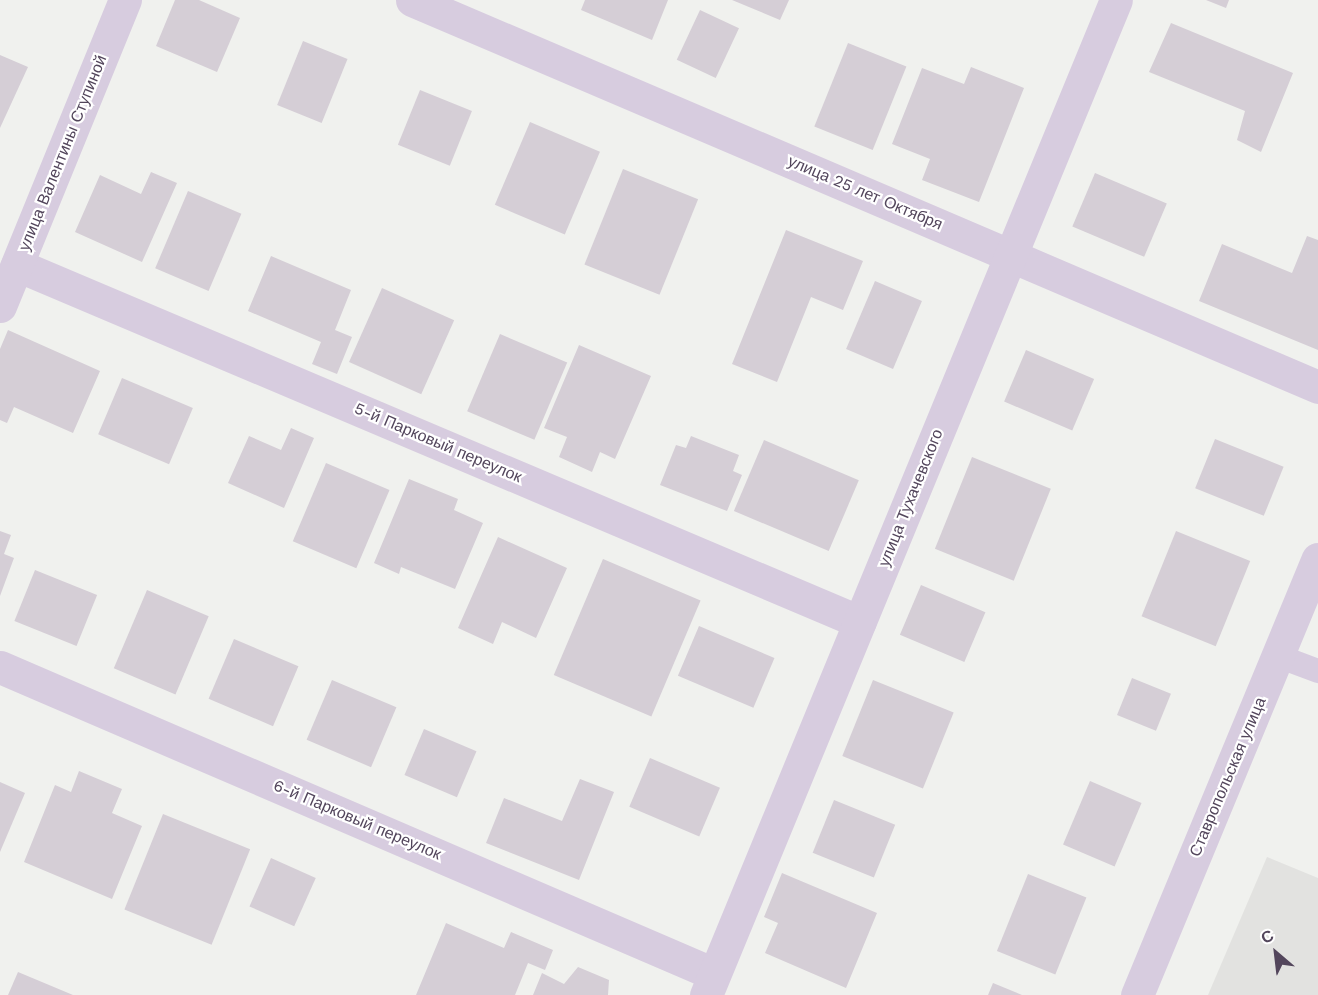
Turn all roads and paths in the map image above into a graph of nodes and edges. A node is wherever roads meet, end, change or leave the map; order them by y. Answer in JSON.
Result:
{"nodes":[{"id":1,"x":125,"y":0,"type":"edge"},
{"id":2,"x":411,"y":0,"type":"edge"},
{"id":3,"x":1116,"y":0,"type":"edge"},
{"id":4,"x":1010,"y":255,"type":"junction"},
{"id":5,"x":17,"y":265,"type":"junction"},
{"id":6,"x":0,"y":306,"type":"edge"},
{"id":7,"x":1318,"y":387,"type":"edge"},
{"id":8,"x":1318,"y":559,"type":"edge"},
{"id":9,"x":860,"y":622,"type":"junction"},
{"id":10,"x":1278,"y":656,"type":"junction"},
{"id":11,"x":0,"y":667,"type":"edge"},
{"id":12,"x":1318,"y":671,"type":"edge"},
{"id":13,"x":710,"y":984,"type":"edge"},
{"id":14,"x":1137,"y":995,"type":"edge"}],
"edges":[{"from":1,"to":5,"type":"street","name":"улица Валентины Ступиной"},
{"from":2,"to":4,"type":"street","name":"улица 25 лет Октября"},
{"from":3,"to":4,"type":"street","name":"улица Тухачевского"},
{"from":4,"to":7,"type":"street","name":"улица 25 лет Октября"},
{"from":4,"to":9,"type":"street","name":"улица Тухачевского"},
{"from":5,"to":6,"type":"street","name":"улица Валентины Ступиной"},
{"from":5,"to":9,"type":"street","name":"5-й Парковый переулок"},
{"from":8,"to":10,"type":"street","name":"Ставропольская улица"},
{"from":9,"to":13,"type":"street","name":"улица Тухачевского"},
{"from":10,"to":12,"type":"lane"},
{"from":10,"to":14,"type":"street","name":"Ставропольская улица"},
{"from":11,"to":13,"type":"street","name":"6-й Парковый переулок"}]}
